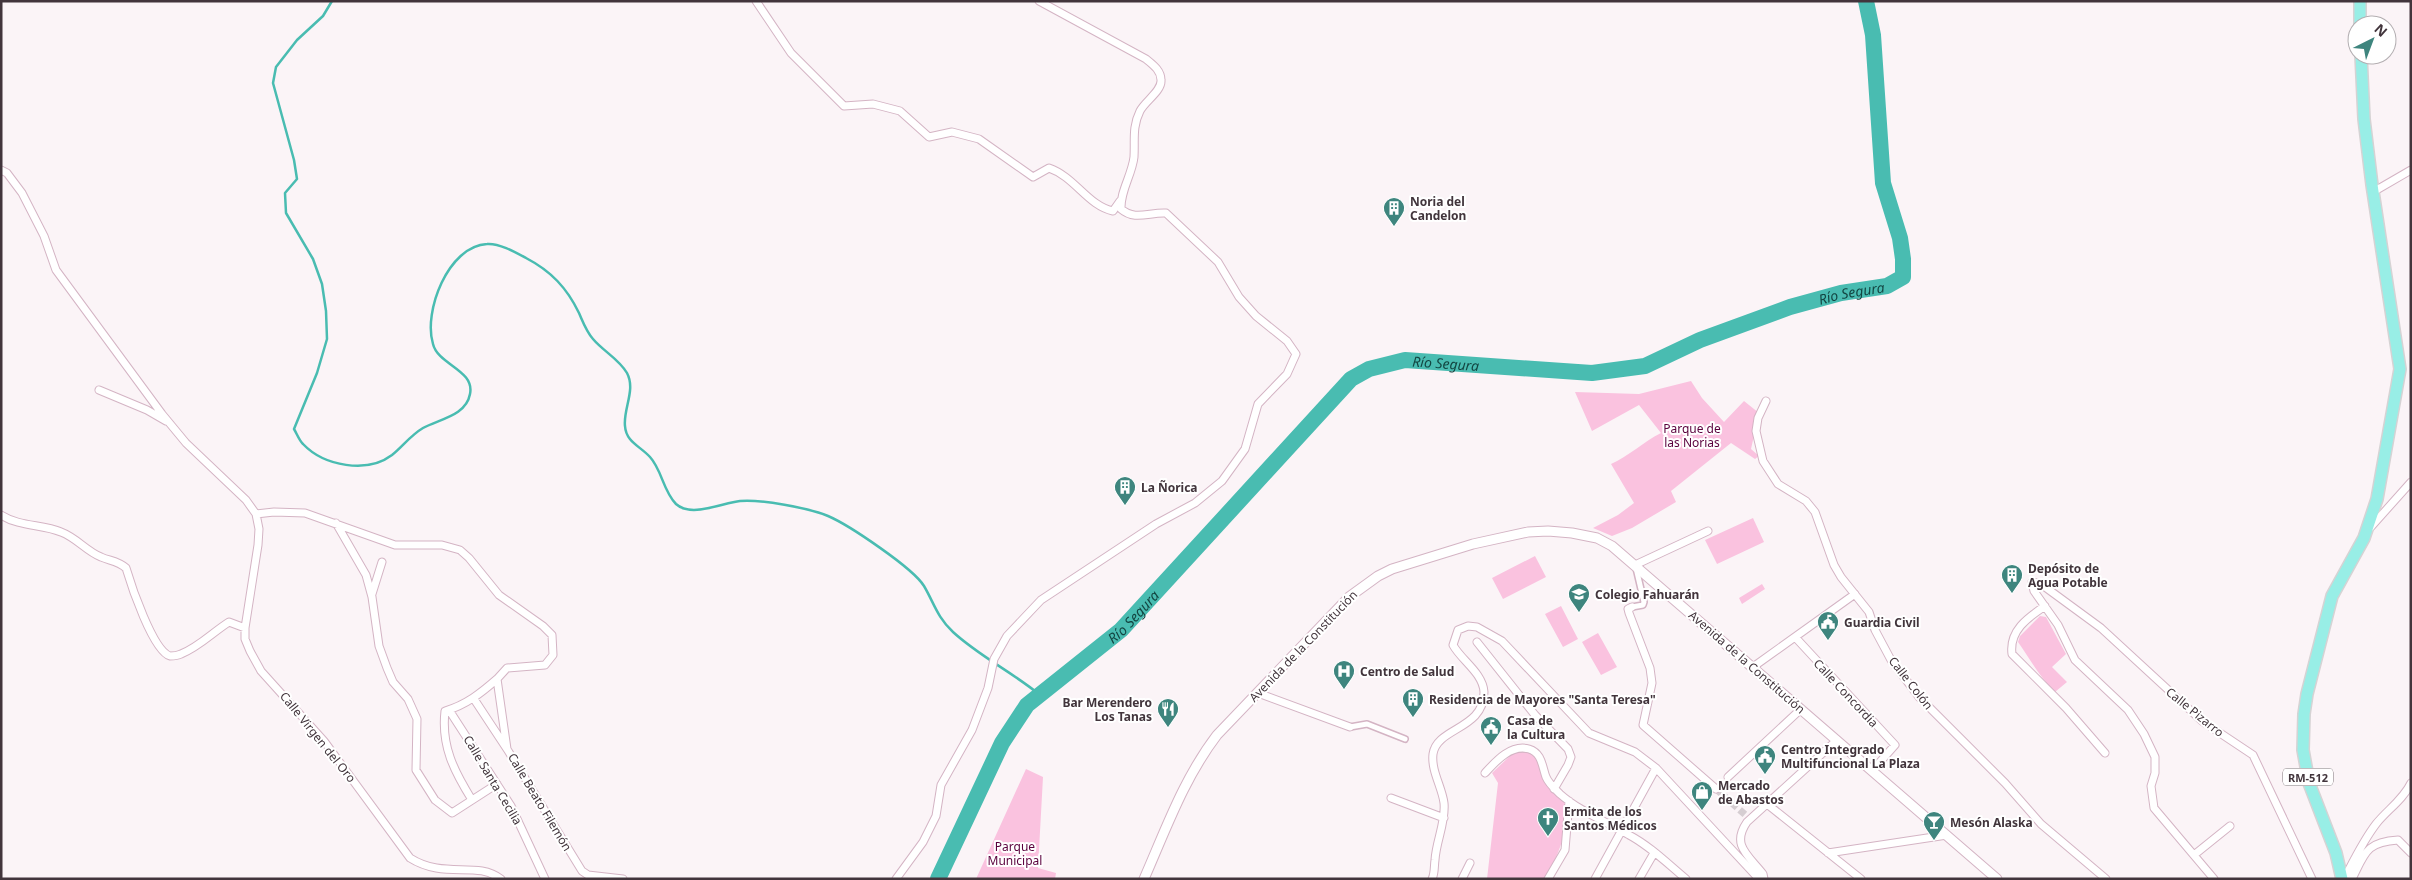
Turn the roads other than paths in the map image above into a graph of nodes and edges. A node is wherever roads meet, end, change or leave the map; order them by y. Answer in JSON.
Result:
{"nodes":[{"id":1,"x":756,"y":1,"type":"edge"},
{"id":2,"x":1038,"y":1,"type":"edge"},
{"id":3,"x":2360,"y":1,"type":"edge"},
{"id":4,"x":2360,"y":15,"type":"edge"},
{"id":5,"x":2361,"y":65,"type":"edge"},
{"id":6,"x":1,"y":170,"type":"edge"},
{"id":7,"x":2411,"y":170,"type":"edge"},
{"id":8,"x":2373,"y":192,"type":"junction"},
{"id":9,"x":1121,"y":201,"type":"junction"},
{"id":10,"x":99,"y":390,"type":"dead end"},
{"id":11,"x":1766,"y":400,"type":"dead end"},
{"id":12,"x":171,"y":424,"type":"junction"},
{"id":13,"x":2411,"y":482,"type":"edge"},
{"id":14,"x":256,"y":514,"type":"junction"},
{"id":15,"x":1,"y":515,"type":"edge"},
{"id":16,"x":336,"y":523,"type":"junction"},
{"id":17,"x":1708,"y":531,"type":"dead end"},
{"id":18,"x":2366,"y":533,"type":"junction"},
{"id":19,"x":382,"y":562,"type":"dead end"},
{"id":20,"x":1635,"y":565,"type":"junction"},
{"id":21,"x":1855,"y":594,"type":"junction"},
{"id":22,"x":372,"y":597,"type":"junction"},
{"id":23,"x":1632,"y":606,"type":"joint"},
{"id":24,"x":2045,"y":606,"type":"junction"},
{"id":25,"x":245,"y":628,"type":"junction"},
{"id":26,"x":1794,"y":637,"type":"junction"},
{"id":27,"x":1477,"y":642,"type":"dead end"},
{"id":28,"x":1753,"y":667,"type":"junction"},
{"id":29,"x":497,"y":679,"type":"junction"},
{"id":30,"x":1258,"y":693,"type":"junction"},
{"id":31,"x":474,"y":699,"type":"junction"},
{"id":32,"x":1801,"y":709,"type":"junction"},
{"id":33,"x":447,"y":710,"type":"junction"},
{"id":34,"x":1350,"y":727,"type":"joint"},
{"id":35,"x":1405,"y":739,"type":"dead end"},
{"id":36,"x":1837,"y":740,"type":"junction"},
{"id":37,"x":507,"y":749,"type":"junction"},
{"id":38,"x":2105,"y":753,"type":"dead end"},
{"id":39,"x":1656,"y":768,"type":"junction"},
{"id":40,"x":1872,"y":771,"type":"junction"},
{"id":41,"x":1486,"y":774,"type":"dead end"},
{"id":42,"x":1728,"y":777,"type":"dead end"},
{"id":43,"x":2411,"y":783,"type":"edge"},
{"id":44,"x":497,"y":784,"type":"junction"},
{"id":45,"x":1554,"y":789,"type":"junction"},
{"id":46,"x":1716,"y":789,"type":"tunnel mouth"},
{"id":47,"x":1391,"y":798,"type":"dead end"},
{"id":48,"x":472,"y":800,"type":"junction"},
{"id":49,"x":1569,"y":801,"type":"junction"},
{"id":50,"x":1767,"y":804,"type":"junction"},
{"id":51,"x":1444,"y":818,"type":"junction"},
{"id":52,"x":2230,"y":826,"type":"dead end"},
{"id":53,"x":1622,"y":831,"type":"junction"},
{"id":54,"x":1947,"y":835,"type":"junction"},
{"id":55,"x":1654,"y":853,"type":"junction"},
{"id":56,"x":1828,"y":853,"type":"junction"},
{"id":57,"x":2411,"y":854,"type":"edge"},
{"id":58,"x":2194,"y":855,"type":"junction"},
{"id":59,"x":1470,"y":863,"type":"dead end"},
{"id":60,"x":501,"y":879,"type":"edge"},
{"id":61,"x":544,"y":879,"type":"edge"},
{"id":62,"x":623,"y":879,"type":"edge"},
{"id":63,"x":896,"y":879,"type":"edge"},
{"id":64,"x":1144,"y":879,"type":"edge"},
{"id":65,"x":1432,"y":879,"type":"edge"},
{"id":66,"x":1462,"y":879,"type":"edge"},
{"id":67,"x":1548,"y":879,"type":"edge"},
{"id":68,"x":1595,"y":879,"type":"edge"},
{"id":69,"x":1639,"y":879,"type":"edge"},
{"id":70,"x":1686,"y":879,"type":"edge"},
{"id":71,"x":1759,"y":879,"type":"edge"},
{"id":72,"x":1764,"y":879,"type":"edge"},
{"id":73,"x":1861,"y":879,"type":"edge"},
{"id":74,"x":1997,"y":879,"type":"edge"},
{"id":75,"x":2106,"y":879,"type":"edge"},
{"id":76,"x":2214,"y":879,"type":"edge"},
{"id":77,"x":2312,"y":879,"type":"edge"},
{"id":78,"x":2343,"y":879,"type":"edge"},
{"id":79,"x":2352,"y":879,"type":"edge"}],
"edges":[{"from":1,"to":9,"type":"street"},
{"from":2,"to":9,"type":"street"},
{"from":3,"to":4,"type":"main road"},
{"from":5,"to":8,"type":"main road","number":"RM-512"},
{"from":6,"to":12,"type":"street","name":"Calle Virgen del Oro"},
{"from":7,"to":8,"type":"street"},
{"from":8,"to":18,"type":"main road","number":"RM-512"},
{"from":9,"to":63,"type":"street"},
{"from":10,"to":12,"type":"street"},
{"from":11,"to":21,"type":"street","name":"Calle Colón"},
{"from":12,"to":14,"type":"street","name":"Calle Virgen del Oro"},
{"from":13,"to":18,"type":"street"},
{"from":14,"to":16,"type":"street"},
{"from":14,"to":25,"type":"street","name":"Calle Virgen del Oro"},
{"from":15,"to":25,"type":"street"},
{"from":16,"to":22,"type":"street"},
{"from":16,"to":29,"type":"street"},
{"from":17,"to":20,"type":"street"},
{"from":18,"to":78,"type":"main road","number":"RM-512"},
{"from":19,"to":22,"type":"street"},
{"from":20,"to":23,"type":"street"},
{"from":20,"to":28,"type":"street","name":"Avenida de la Constitución"},
{"from":20,"to":30,"type":"street","name":"Avenida de la Constitución"},
{"from":21,"to":26,"type":"street"},
{"from":21,"to":75,"type":"street","name":"Calle Colón"},
{"from":22,"to":48,"type":"street"},
{"from":23,"to":46,"type":"street"},
{"from":24,"to":38,"type":"street"},
{"from":24,"to":58,"type":"street"},
{"from":24,"to":77,"type":"street","name":"Calle Pizarro"},
{"from":25,"to":60,"type":"street","name":"Calle Virgen del Oro"},
{"from":26,"to":28,"type":"street"},
{"from":26,"to":40,"type":"street","name":"Calle Concordia"},
{"from":27,"to":45,"type":"street"},
{"from":28,"to":32,"type":"street","name":"Avenida de la Constitución"},
{"from":29,"to":31,"type":"street"},
{"from":29,"to":37,"type":"street"},
{"from":30,"to":34,"type":"street"},
{"from":30,"to":64,"type":"street","name":"Avenida de la Constitución"},
{"from":31,"to":33,"type":"street"},
{"from":31,"to":37,"type":"street","name":"Calle Beato Filemón"},
{"from":32,"to":36,"type":"street","name":"Avenida de la Constitución"},
{"from":32,"to":42,"type":"street"},
{"from":33,"to":44,"type":"street","name":"Calle Santa Cecilia"},
{"from":33,"to":48,"type":"street"},
{"from":34,"to":35,"type":"street"},
{"from":36,"to":40,"type":"street","name":"Avenida de la Constitución"},
{"from":36,"to":50,"type":"street"},
{"from":37,"to":62,"type":"street","name":"Calle Beato Filemón"},
{"from":39,"to":51,"type":"street"},
{"from":39,"to":53,"type":"street"},
{"from":39,"to":71,"type":"street"},
{"from":40,"to":54,"type":"street","name":"Avenida de la Constitución"},
{"from":41,"to":45,"type":"street"},
{"from":43,"to":78,"type":"street"},
{"from":44,"to":48,"type":"street"},
{"from":44,"to":61,"type":"street","name":"Calle Santa Cecilia"},
{"from":45,"to":49,"type":"street"},
{"from":47,"to":51,"type":"street"},
{"from":49,"to":53,"type":"street"},
{"from":49,"to":67,"type":"street"},
{"from":50,"to":56,"type":"street"},
{"from":50,"to":72,"type":"street"},
{"from":51,"to":65,"type":"street"},
{"from":52,"to":58,"type":"street"},
{"from":53,"to":55,"type":"street"},
{"from":53,"to":68,"type":"street"},
{"from":54,"to":56,"type":"street"},
{"from":54,"to":74,"type":"street","name":"Avenida de la Constitución"},
{"from":55,"to":69,"type":"street"},
{"from":55,"to":70,"type":"street"},
{"from":56,"to":73,"type":"street"},
{"from":57,"to":79,"type":"street"},
{"from":58,"to":76,"type":"street"},
{"from":59,"to":66,"type":"street"}]}
